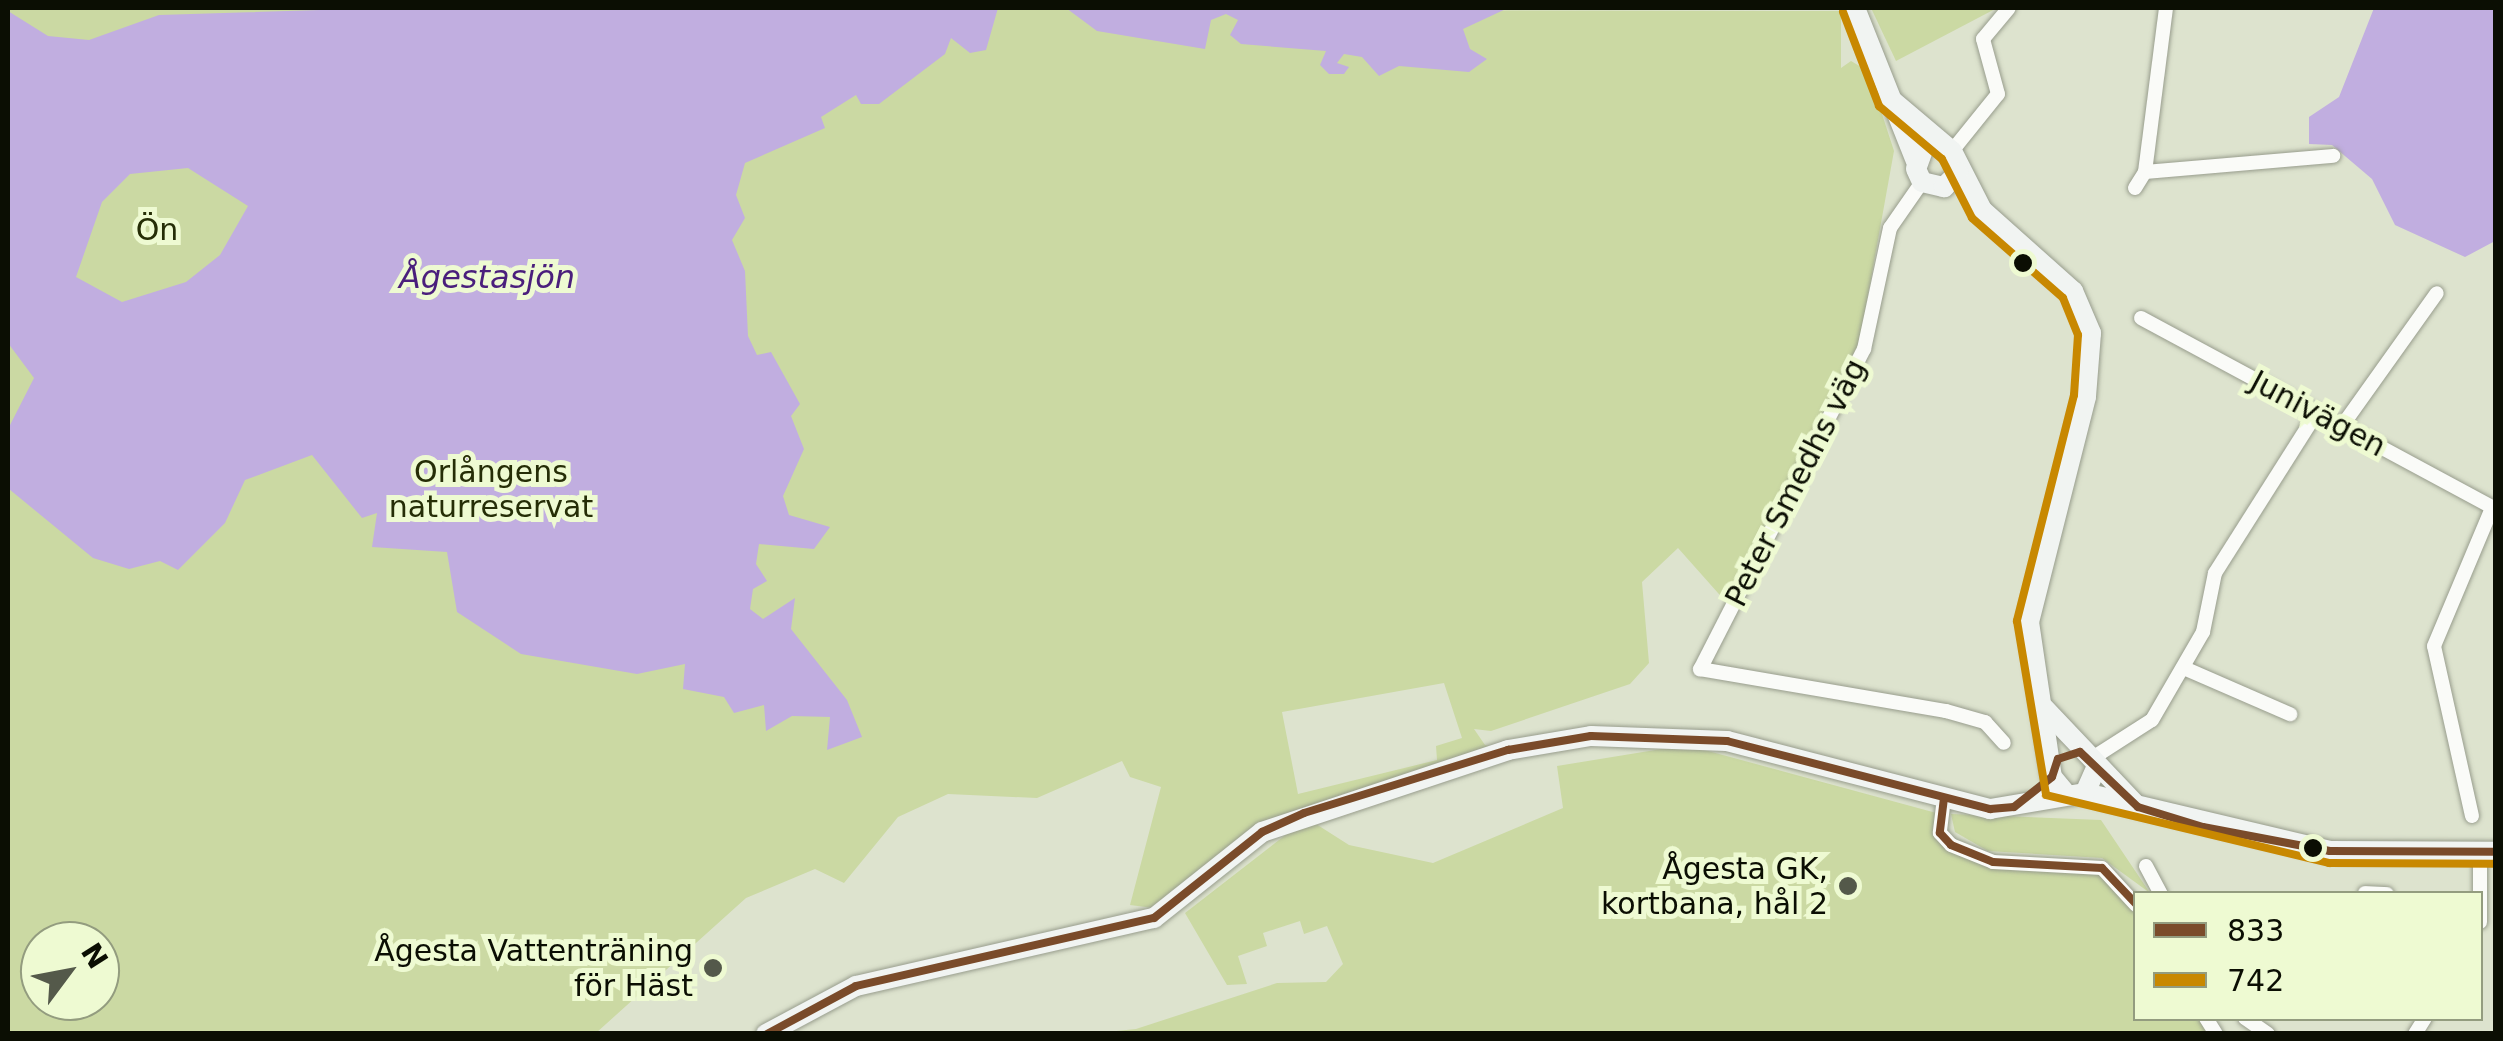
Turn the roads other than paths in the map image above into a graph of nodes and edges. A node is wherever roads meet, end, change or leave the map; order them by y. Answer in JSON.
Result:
{"nodes":[{"id":1,"x":1855,"y":8,"type":"edge"},
{"id":2,"x":2009,"y":8,"type":"edge"},
{"id":3,"x":2166,"y":8,"type":"edge"},
{"id":4,"x":1889,"y":98,"type":"junction"},
{"id":5,"x":1946,"y":148,"type":"junction"},
{"id":6,"x":2333,"y":156,"type":"dead end"},
{"id":7,"x":1916,"y":160,"type":"junction"},
{"id":8,"x":2145,"y":172,"type":"junction"},
{"id":9,"x":1951,"y":180,"type":"junction"},
{"id":10,"x":1922,"y":182,"type":"junction"},
{"id":11,"x":2135,"y":188,"type":"dead end"},
{"id":12,"x":2436,"y":292,"type":"dead end"},
{"id":13,"x":2140,"y":318,"type":"dead end"},
{"id":14,"x":2316,"y":414,"type":"junction"},
{"id":15,"x":2342,"y":426,"type":"junction"},
{"id":16,"x":2494,"y":508,"type":"edge"},
{"id":17,"x":2184,"y":668,"type":"junction"},
{"id":18,"x":2034,"y":694,"type":"junction"},
{"id":19,"x":2290,"y":714,"type":"dead end"},
{"id":20,"x":2004,"y":743,"type":"dead end"},
{"id":21,"x":2089,"y":760,"type":"junction"},
{"id":22,"x":2053,"y":772,"type":"junction"},
{"id":23,"x":2076,"y":794,"type":"junction"},
{"id":24,"x":1944,"y":798,"type":"junction"},
{"id":25,"x":2014,"y":807,"type":"junction"},
{"id":26,"x":2138,"y":807,"type":"junction"},
{"id":27,"x":2472,"y":816,"type":"dead end"},
{"id":28,"x":2488,"y":853,"type":"edge"},
{"id":29,"x":2146,"y":866,"type":"dead end"},
{"id":30,"x":2159,"y":891,"type":"edge"},
{"id":31,"x":2133,"y":902,"type":"edge"},
{"id":32,"x":2485,"y":915,"type":"edge"},
{"id":33,"x":766,"y":1034,"type":"edge"}],
"edges":[{"from":1,"to":4,"type":"main road"},
{"from":2,"to":5,"type":"street"},
{"from":3,"to":8,"type":"street"},
{"from":4,"to":5,"type":"main road"},
{"from":4,"to":7,"type":"main road"},
{"from":5,"to":7,"type":"main road"},
{"from":5,"to":9,"type":"main road"},
{"from":6,"to":8,"type":"street"},
{"from":7,"to":10,"type":"main road"},
{"from":8,"to":11,"type":"street"},
{"from":9,"to":10,"type":"main road"},
{"from":9,"to":18,"type":"main road"},
{"from":10,"to":20,"type":"street","name":"Peter Smedhs väg"},
{"from":12,"to":15,"type":"street"},
{"from":13,"to":14,"type":"street","name":"Junivägen"},
{"from":14,"to":15,"type":"street","name":"Junivägen"},
{"from":14,"to":17,"type":"street"},
{"from":15,"to":16,"type":"street","name":"Junivägen"},
{"from":16,"to":27,"type":"street"},
{"from":17,"to":19,"type":"street"},
{"from":17,"to":21,"type":"street"},
{"from":18,"to":21,"type":"main road"},
{"from":18,"to":22,"type":"main road"},
{"from":21,"to":22,"type":"main road"},
{"from":21,"to":23,"type":"main road"},
{"from":21,"to":26,"type":"main road"},
{"from":22,"to":23,"type":"main road"},
{"from":22,"to":25,"type":"main road"},
{"from":23,"to":25,"type":"main road"},
{"from":23,"to":26,"type":"main road"},
{"from":24,"to":25,"type":"main road"},
{"from":24,"to":31,"type":"street"},
{"from":24,"to":33,"type":"main road"},
{"from":26,"to":28,"type":"main road"},
{"from":28,"to":32,"type":"street"},
{"from":29,"to":30,"type":"street"}]}
